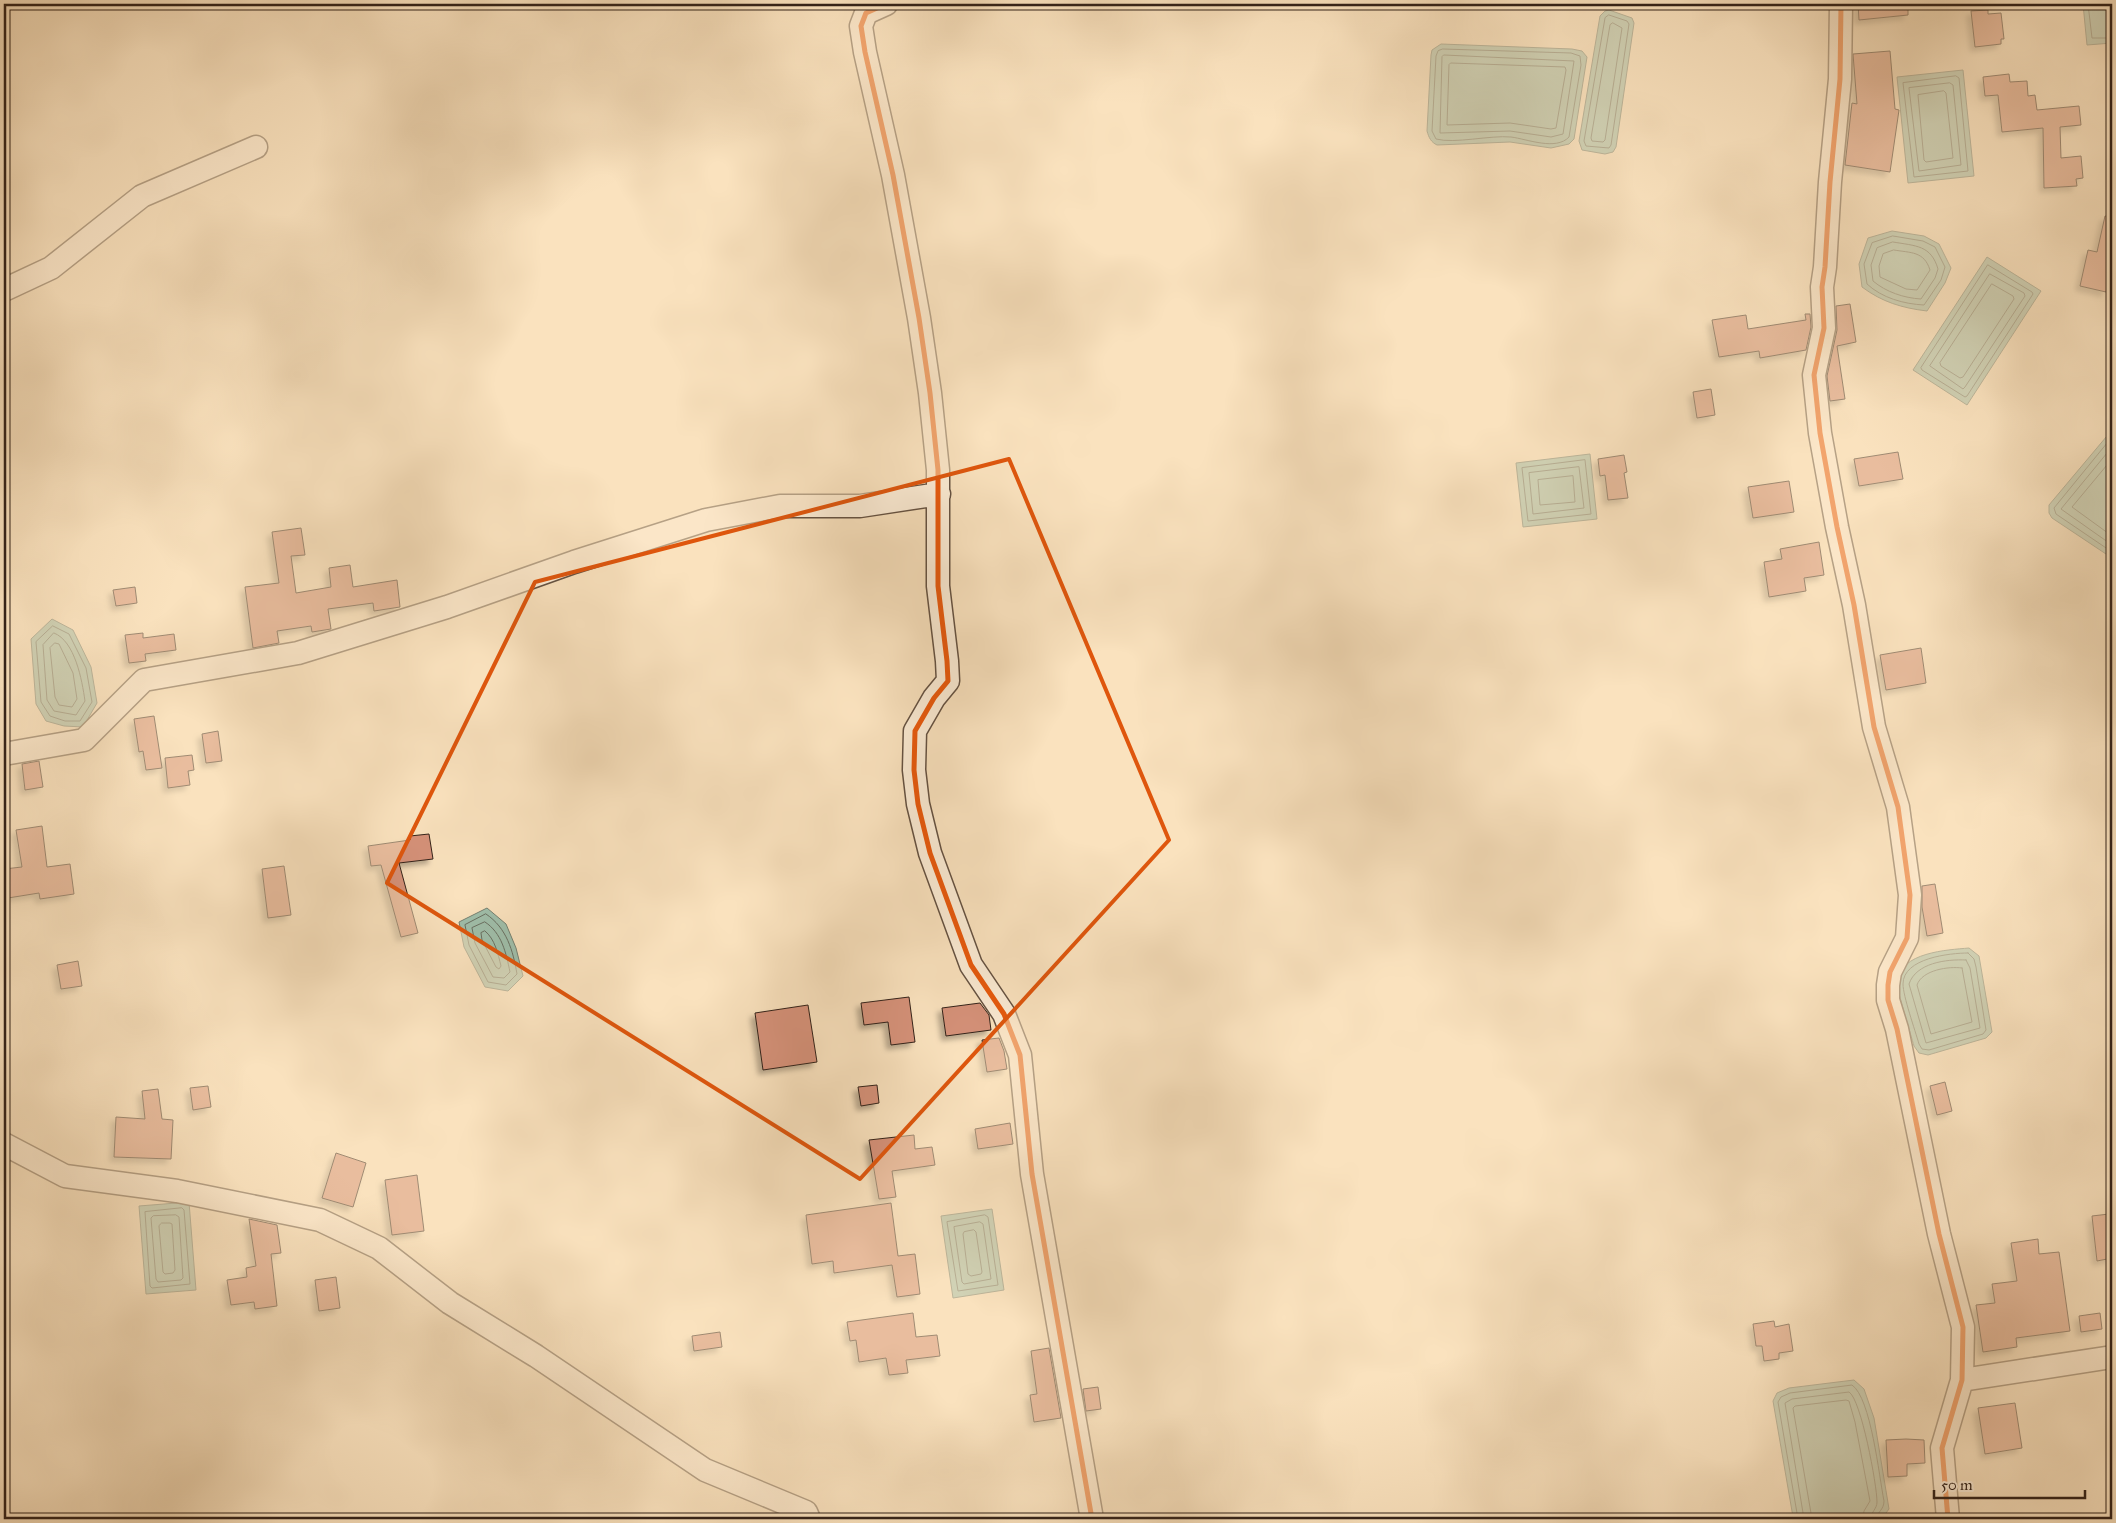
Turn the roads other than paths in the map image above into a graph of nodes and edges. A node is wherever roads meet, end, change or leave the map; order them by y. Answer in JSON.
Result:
{"nodes":[{"id":1,"x":886,"y":4,"type":"edge"},
{"id":2,"x":1841,"y":4,"type":"edge"},
{"id":3,"x":256,"y":147,"type":"dead end"},
{"id":4,"x":4,"y":290,"type":"edge"},
{"id":5,"x":938,"y":494,"type":"junction"},
{"id":6,"x":4,"y":754,"type":"edge"},
{"id":7,"x":4,"y":1144,"type":"edge"},
{"id":8,"x":2112,"y":1357,"type":"edge"},
{"id":9,"x":1962,"y":1380,"type":"junction"},
{"id":10,"x":809,"y":1519,"type":"edge"},
{"id":11,"x":1092,"y":1519,"type":"edge"},
{"id":12,"x":1948,"y":1519,"type":"edge"}],
"edges":[{"from":1,"to":5,"type":"street"},
{"from":2,"to":9,"type":"street"},
{"from":3,"to":4,"type":"street"},
{"from":5,"to":6,"type":"street"},
{"from":5,"to":11,"type":"street"},
{"from":7,"to":10,"type":"street"},
{"from":8,"to":9,"type":"street"},
{"from":9,"to":12,"type":"street"}]}
